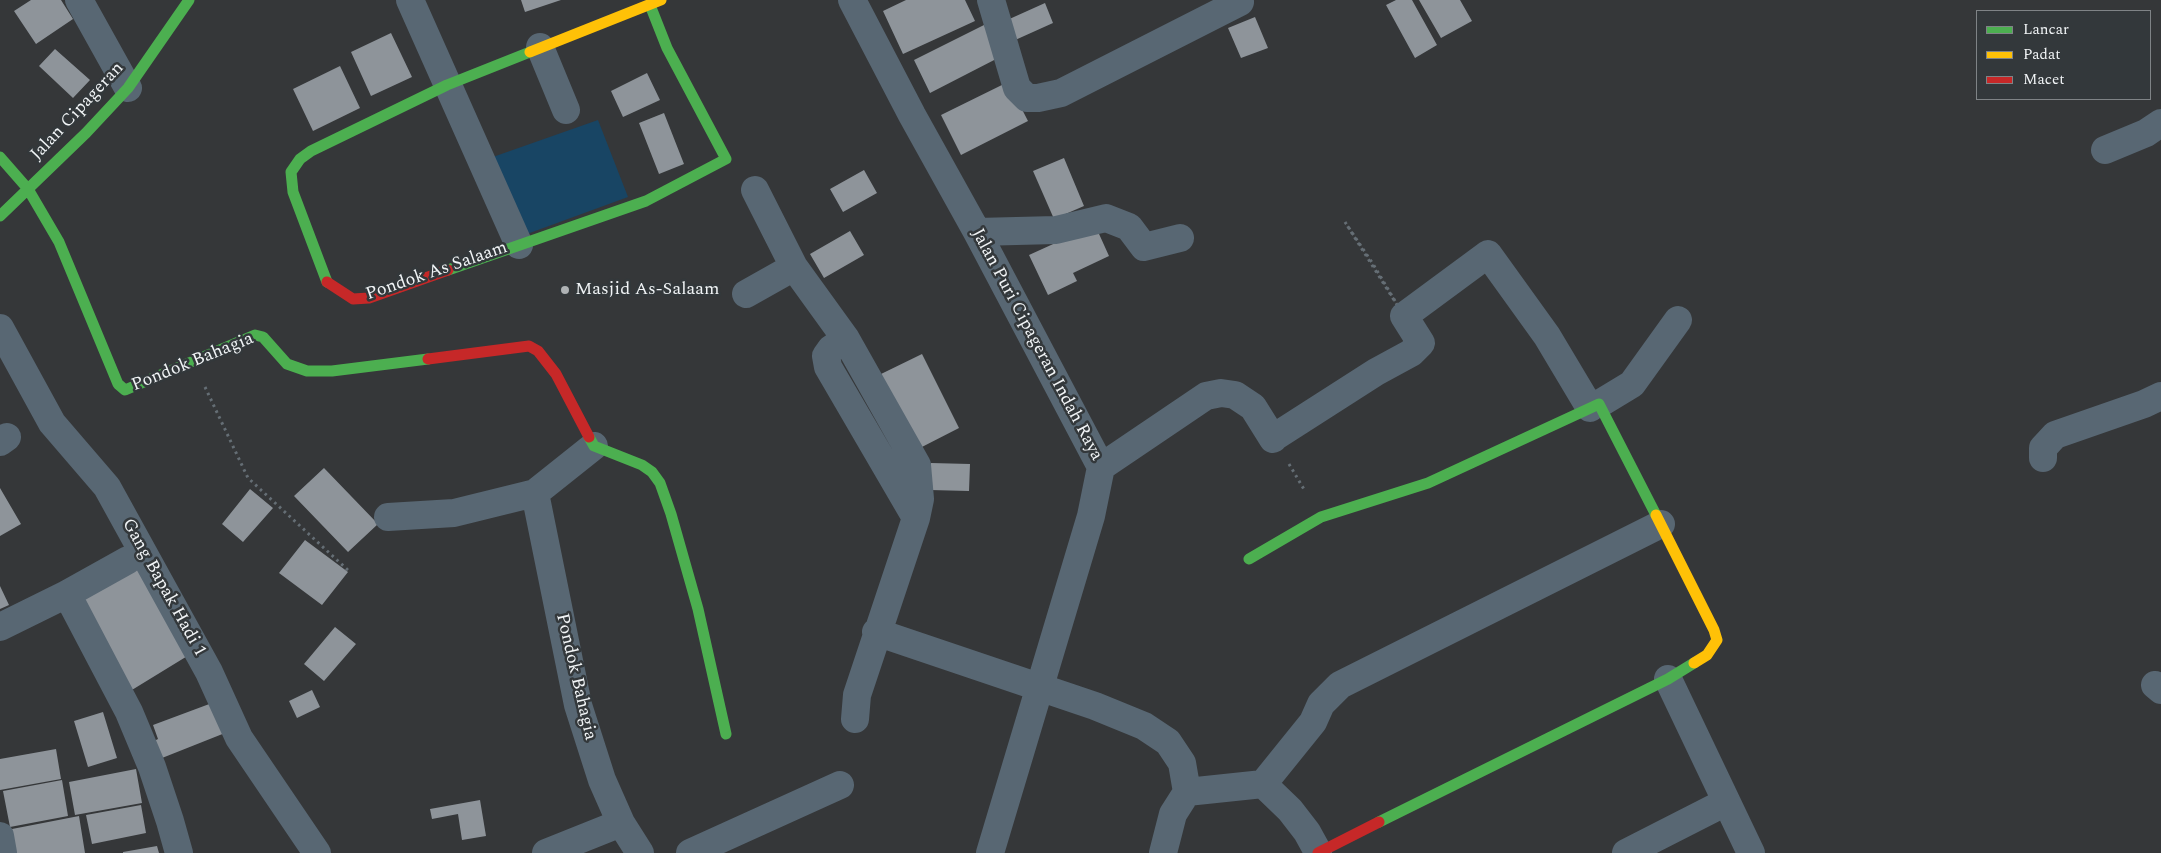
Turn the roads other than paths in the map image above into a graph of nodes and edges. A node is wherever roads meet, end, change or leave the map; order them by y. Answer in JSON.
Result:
{"nodes":[{"id":1,"x":79,"y":0,"type":"edge"},
{"id":2,"x":189,"y":0,"type":"edge"},
{"id":3,"x":410,"y":0,"type":"edge"},
{"id":4,"x":852,"y":0,"type":"edge"},
{"id":5,"x":991,"y":0,"type":"edge"},
{"id":6,"x":1238,"y":0,"type":"edge"},
{"id":7,"x":655,"y":3,"type":"edge"},
{"id":8,"x":540,"y":47,"type":"junction"},
{"id":9,"x":447,"y":85,"type":"junction"},
{"id":10,"x":128,"y":88,"type":"junction"},
{"id":11,"x":566,"y":110,"type":"dead end"},
{"id":12,"x":2161,"y":123,"type":"edge"},
{"id":13,"x":2104,"y":150,"type":"dead end"},
{"id":14,"x":0,"y":157,"type":"edge"},
{"id":15,"x":28,"y":189,"type":"junction"},
{"id":16,"x":755,"y":190,"type":"dead end"},
{"id":17,"x":0,"y":216,"type":"edge"},
{"id":18,"x":977,"y":232,"type":"junction"},
{"id":19,"x":1180,"y":238,"type":"dead end"},
{"id":20,"x":519,"y":245,"type":"junction"},
{"id":21,"x":794,"y":266,"type":"junction"},
{"id":22,"x":746,"y":294,"type":"dead end"},
{"id":23,"x":1678,"y":320,"type":"dead end"},
{"id":24,"x":0,"y":328,"type":"edge"},
{"id":25,"x":2161,"y":396,"type":"edge"},
{"id":26,"x":1594,"y":406,"type":"junction"},
{"id":27,"x":594,"y":446,"type":"junction"},
{"id":28,"x":2043,"y":458,"type":"dead end"},
{"id":29,"x":1101,"y":467,"type":"junction"},
{"id":30,"x":535,"y":493,"type":"junction"},
{"id":31,"x":388,"y":517,"type":"dead end"},
{"id":32,"x":1661,"y":524,"type":"junction"},
{"id":33,"x":1249,"y":559,"type":"dead end"},
{"id":34,"x":128,"y":560,"type":"dead end"},
{"id":35,"x":67,"y":594,"type":"junction"},
{"id":36,"x":0,"y":626,"type":"edge"},
{"id":37,"x":876,"y":632,"type":"junction"},
{"id":38,"x":1668,"y":678,"type":"junction"},
{"id":39,"x":1039,"y":686,"type":"junction"},
{"id":40,"x":855,"y":719,"type":"dead end"},
{"id":41,"x":726,"y":734,"type":"dead end"},
{"id":42,"x":1263,"y":784,"type":"junction"},
{"id":43,"x":840,"y":785,"type":"dead end"},
{"id":44,"x":1187,"y":792,"type":"junction"},
{"id":45,"x":1726,"y":802,"type":"junction"},
{"id":46,"x":620,"y":823,"type":"junction"},
{"id":47,"x":0,"y":836,"type":"edge"},
{"id":48,"x":1318,"y":852,"type":"edge"},
{"id":49,"x":3,"y":853,"type":"edge"},
{"id":50,"x":179,"y":853,"type":"edge"},
{"id":51,"x":317,"y":853,"type":"edge"},
{"id":52,"x":546,"y":853,"type":"edge"},
{"id":53,"x":640,"y":853,"type":"edge"},
{"id":54,"x":690,"y":853,"type":"edge"},
{"id":55,"x":990,"y":853,"type":"edge"},
{"id":56,"x":1163,"y":853,"type":"edge"},
{"id":57,"x":1626,"y":853,"type":"edge"},
{"id":58,"x":1751,"y":853,"type":"edge"}],
"edges":[{"from":1,"to":10,"type":"street"},
{"from":2,"to":10,"type":"street","name":"Jalan Cipageran"},
{"from":3,"to":9,"type":"street","name":"Pondok As Salaam"},
{"from":4,"to":18,"type":"street","name":"Jalan Puri Cipageran Indah Raya"},
{"from":5,"to":6,"type":"street"},
{"from":7,"to":8,"type":"street","name":"Pondok As Salaam"},
{"from":7,"to":20,"type":"street","name":"Pondok As Salaam"},
{"from":8,"to":9,"type":"street","name":"Pondok As Salaam"},
{"from":8,"to":11,"type":"street"},
{"from":9,"to":20,"type":"street","name":"Pondok As Salaam"},
{"from":9,"to":20,"type":"street","name":"Pondok As Salaam"},
{"from":10,"to":15,"type":"street","name":"Jalan Cipageran"},
{"from":12,"to":13,"type":"street"},
{"from":14,"to":15,"type":"street"},
{"from":15,"to":17,"type":"street","name":"Jalan Cipageran"},
{"from":15,"to":27,"type":"street","name":"Pondok Bahagia"},
{"from":16,"to":21,"type":"street"},
{"from":18,"to":19,"type":"street"},
{"from":18,"to":29,"type":"street","name":"Jalan Puri Cipageran Indah Raya"},
{"from":21,"to":22,"type":"street"},
{"from":21,"to":37,"type":"street"},
{"from":23,"to":26,"type":"street"},
{"from":24,"to":51,"type":"street","name":"Gang Bapak Hadi 1"},
{"from":25,"to":28,"type":"street"},
{"from":26,"to":29,"type":"street"},
{"from":26,"to":32,"type":"street"},
{"from":26,"to":33,"type":"street"},
{"from":27,"to":30,"type":"street"},
{"from":27,"to":41,"type":"street"},
{"from":29,"to":39,"type":"street","name":"Jalan Puri Cipageran Indah Raya"},
{"from":30,"to":31,"type":"street"},
{"from":30,"to":46,"type":"street","name":"Pondok Bahagia"},
{"from":32,"to":38,"type":"street"},
{"from":32,"to":42,"type":"street"},
{"from":34,"to":35,"type":"street"},
{"from":35,"to":36,"type":"street"},
{"from":35,"to":50,"type":"street"},
{"from":37,"to":39,"type":"street"},
{"from":37,"to":40,"type":"street"},
{"from":38,"to":45,"type":"street"},
{"from":38,"to":48,"type":"street"},
{"from":39,"to":44,"type":"street"},
{"from":39,"to":55,"type":"street","name":"Jalan Puri Cipageran Indah Raya"},
{"from":42,"to":44,"type":"street"},
{"from":42,"to":48,"type":"street"},
{"from":43,"to":54,"type":"street"},
{"from":44,"to":56,"type":"street"},
{"from":45,"to":57,"type":"street"},
{"from":45,"to":58,"type":"street"},
{"from":46,"to":52,"type":"street"},
{"from":46,"to":53,"type":"street","name":"Pondok Bahagia"},
{"from":47,"to":49,"type":"street"}]}
